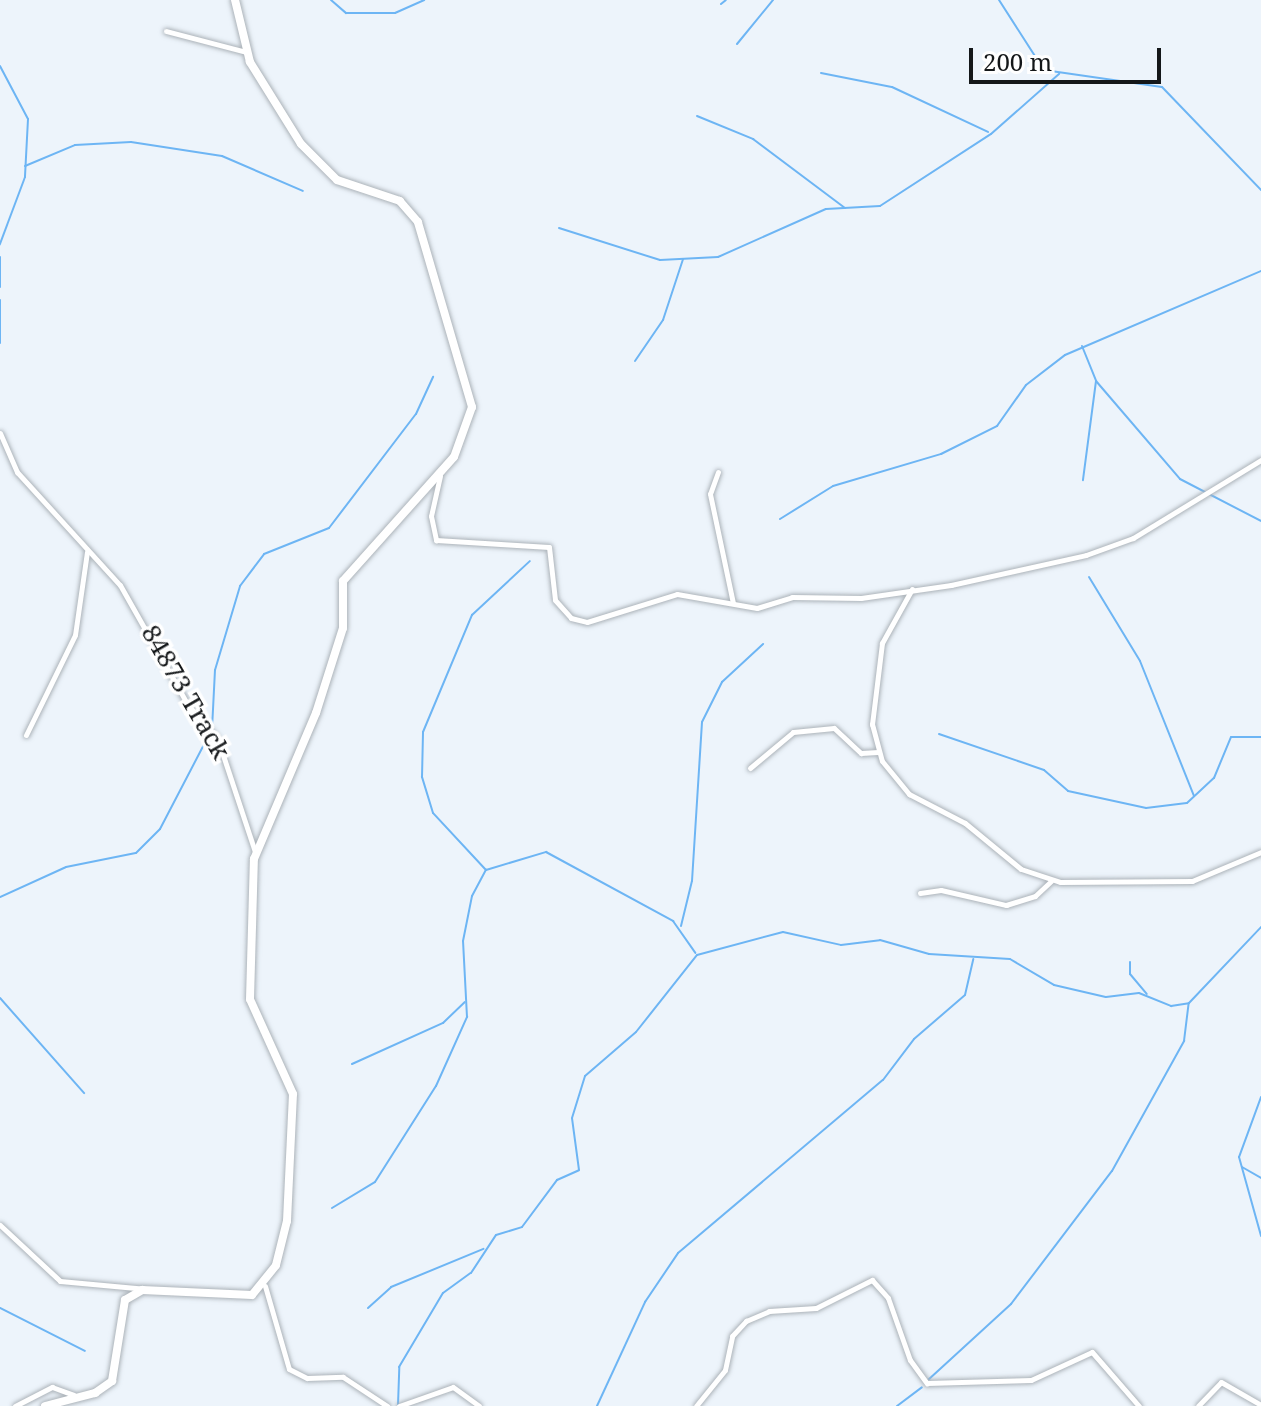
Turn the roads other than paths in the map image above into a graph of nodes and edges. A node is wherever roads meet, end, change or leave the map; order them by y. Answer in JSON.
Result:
{"nodes":[{"id":1,"x":235,"y":0,"type":"edge"},
{"id":2,"x":166,"y":31,"type":"dead end"},
{"id":3,"x":246,"y":52,"type":"junction"},
{"id":4,"x":0,"y":433,"type":"edge"},
{"id":5,"x":1261,"y":460,"type":"edge"},
{"id":6,"x":441,"y":470,"type":"junction"},
{"id":7,"x":718,"y":472,"type":"dead end"},
{"id":8,"x":87,"y":551,"type":"junction"},
{"id":9,"x":912,"y":589,"type":"junction"},
{"id":10,"x":733,"y":603,"type":"junction"},
{"id":11,"x":26,"y":735,"type":"dead end"},
{"id":12,"x":878,"y":752,"type":"junction"},
{"id":13,"x":750,"y":768,"type":"dead end"},
{"id":14,"x":1261,"y":852,"type":"edge"},
{"id":15,"x":256,"y":856,"type":"junction"},
{"id":16,"x":1051,"y":881,"type":"junction"},
{"id":17,"x":920,"y":893,"type":"dead end"},
{"id":18,"x":0,"y":1225,"type":"edge"},
{"id":19,"x":265,"y":1286,"type":"junction"},
{"id":20,"x":151,"y":1291,"type":"junction"},
{"id":21,"x":74,"y":1395,"type":"junction"},
{"id":22,"x":1261,"y":1405,"type":"edge"},
{"id":23,"x":15,"y":1406,"type":"edge"},
{"id":24,"x":45,"y":1406,"type":"edge"},
{"id":25,"x":387,"y":1406,"type":"edge"},
{"id":26,"x":399,"y":1406,"type":"edge"},
{"id":27,"x":479,"y":1406,"type":"edge"},
{"id":28,"x":696,"y":1406,"type":"edge"},
{"id":29,"x":1139,"y":1406,"type":"edge"},
{"id":30,"x":1198,"y":1406,"type":"edge"}],
"edges":[{"from":1,"to":3,"type":"street"},
{"from":2,"to":3,"type":"street"},
{"from":3,"to":6,"type":"street"},
{"from":4,"to":8,"type":"street","name":"84873 Track"},
{"from":5,"to":9,"type":"street"},
{"from":6,"to":10,"type":"street"},
{"from":6,"to":15,"type":"street"},
{"from":7,"to":10,"type":"street"},
{"from":8,"to":11,"type":"street"},
{"from":8,"to":15,"type":"street","name":"84873 Track"},
{"from":9,"to":10,"type":"street"},
{"from":9,"to":12,"type":"street"},
{"from":12,"to":13,"type":"street"},
{"from":12,"to":16,"type":"street"},
{"from":14,"to":16,"type":"street"},
{"from":15,"to":19,"type":"street"},
{"from":16,"to":17,"type":"street"},
{"from":18,"to":20,"type":"street"},
{"from":19,"to":20,"type":"street"},
{"from":19,"to":25,"type":"street"},
{"from":20,"to":21,"type":"street"},
{"from":21,"to":23,"type":"street"},
{"from":21,"to":24,"type":"street"},
{"from":22,"to":30,"type":"street"},
{"from":26,"to":27,"type":"street"},
{"from":28,"to":29,"type":"street"}]}
